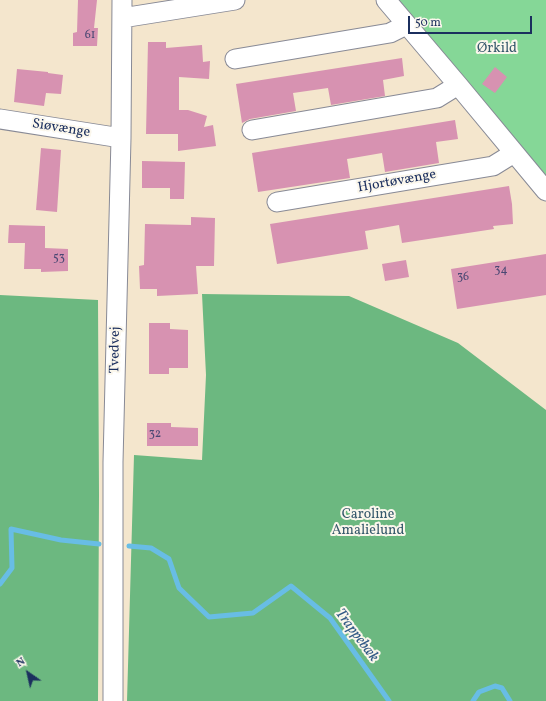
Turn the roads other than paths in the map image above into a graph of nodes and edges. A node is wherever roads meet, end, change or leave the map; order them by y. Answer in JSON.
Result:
{"nodes":[{"id":1,"x":235,"y":0,"type":"edge"},
{"id":2,"x":386,"y":0,"type":"edge"},
{"id":3,"x":122,"y":9,"type":"edge"},
{"id":4,"x":406,"y":25,"type":"junction"},
{"id":5,"x":235,"y":59,"type":"dead end"},
{"id":6,"x":458,"y":85,"type":"junction"},
{"id":7,"x":0,"y":119,"type":"edge"},
{"id":8,"x":252,"y":130,"type":"dead end"},
{"id":9,"x":121,"y":138,"type":"junction"},
{"id":10,"x":514,"y":153,"type":"junction"},
{"id":11,"x":546,"y":191,"type":"edge"},
{"id":12,"x":277,"y":202,"type":"dead end"},
{"id":13,"x":113,"y":701,"type":"edge"}],
"edges":[{"from":1,"to":3,"type":"street"},
{"from":2,"to":4,"type":"street"},
{"from":3,"to":9,"type":"street","name":"Tvedvej"},
{"from":4,"to":5,"type":"street"},
{"from":4,"to":6,"type":"street"},
{"from":6,"to":8,"type":"street"},
{"from":6,"to":10,"type":"street"},
{"from":7,"to":9,"type":"street","name":"Siøvænge"},
{"from":9,"to":13,"type":"street","name":"Tvedvej"},
{"from":10,"to":11,"type":"street"},
{"from":10,"to":12,"type":"street","name":"Hjortøvænge"}]}
